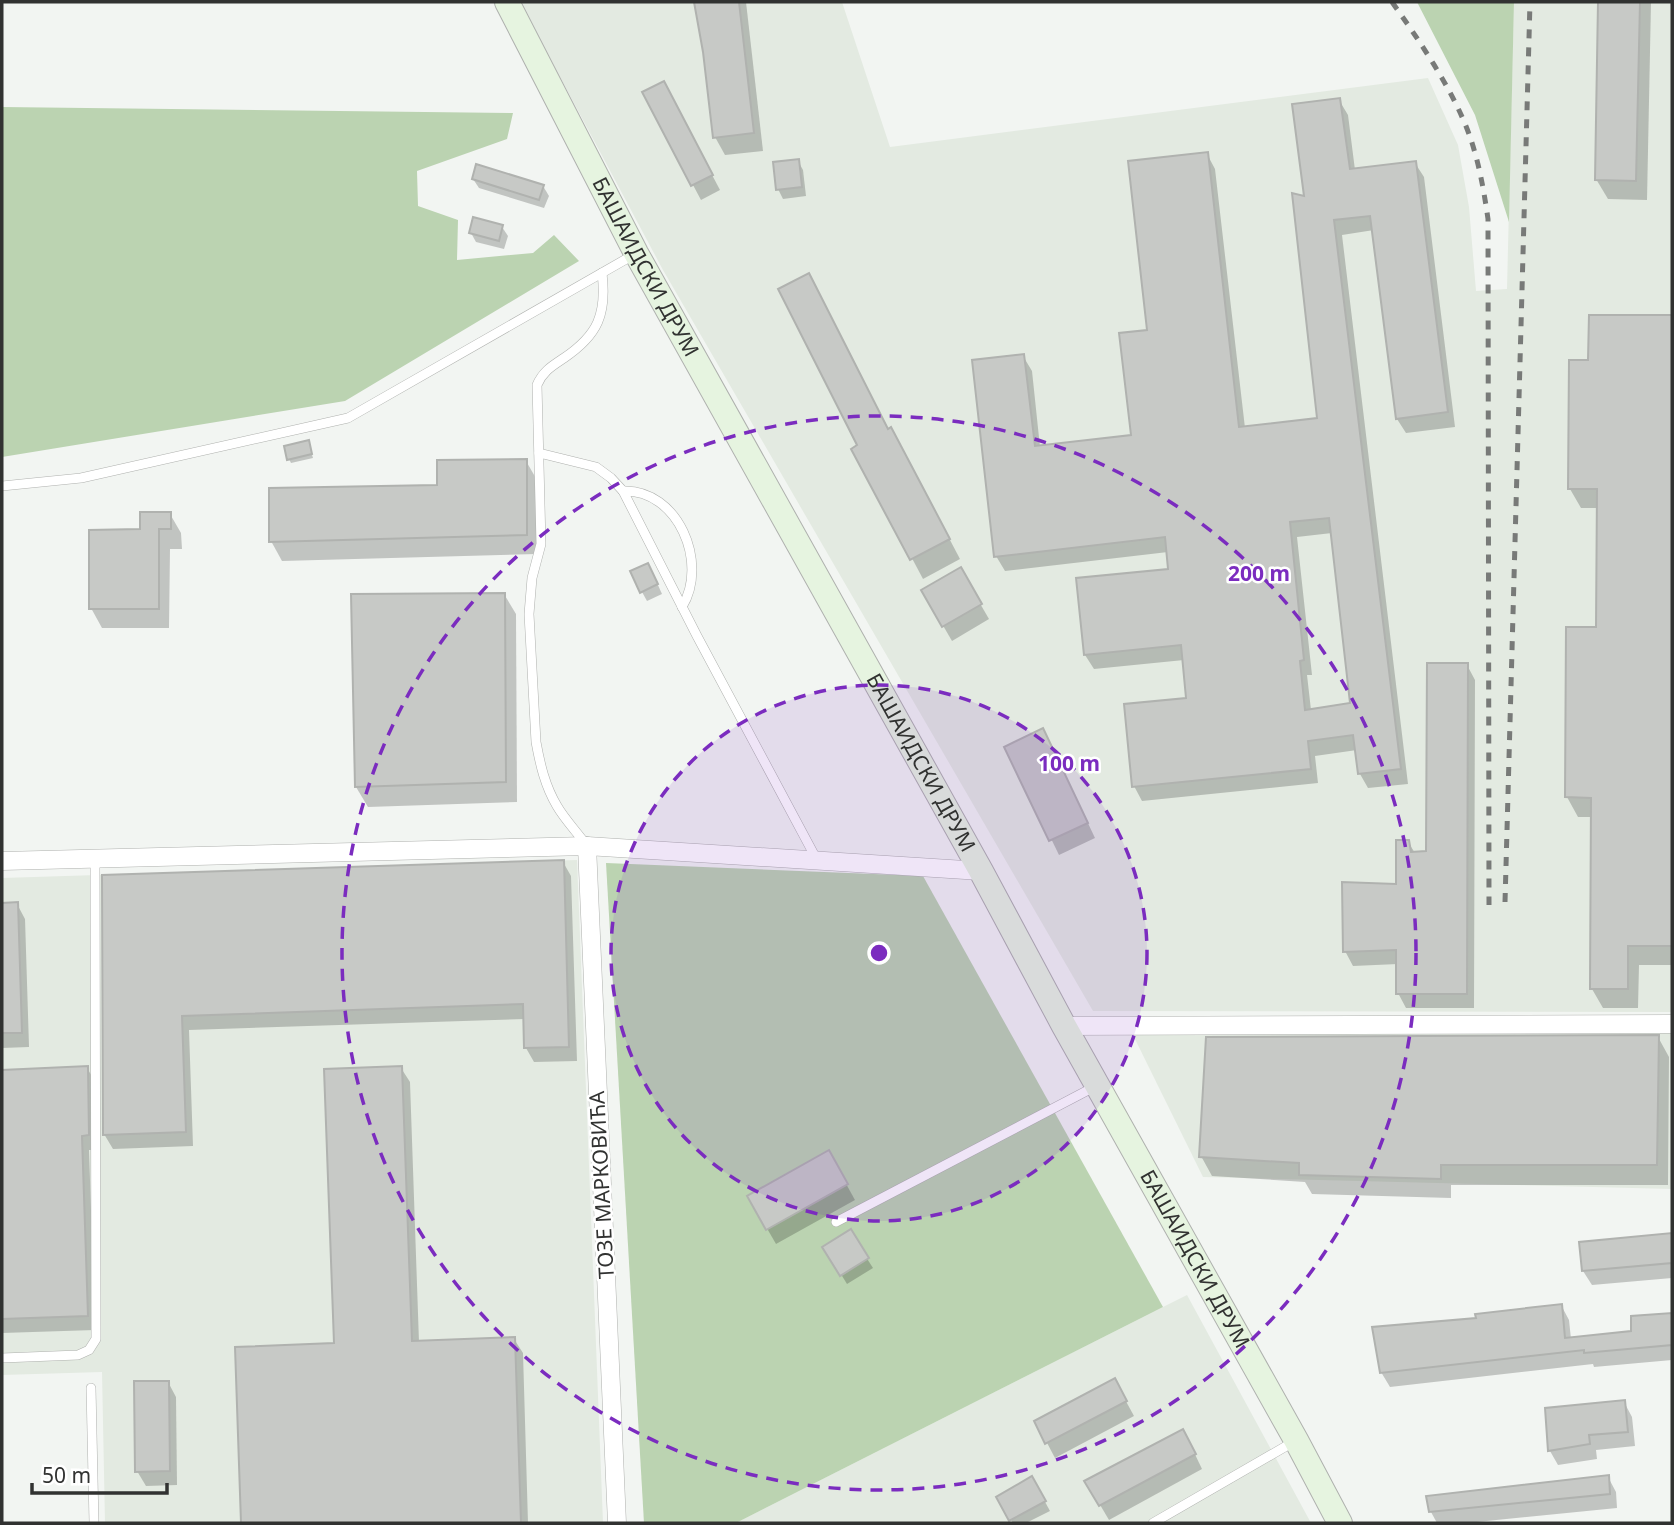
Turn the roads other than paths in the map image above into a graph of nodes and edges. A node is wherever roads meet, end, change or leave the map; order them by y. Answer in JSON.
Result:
{"nodes":[{"id":1,"x":506,"y":2,"type":"edge"},
{"id":2,"x":636,"y":253,"type":"junction"},
{"id":3,"x":603,"y":273,"type":"junction"},
{"id":4,"x":539,"y":453,"type":"junction"},
{"id":5,"x":2,"y":486,"type":"edge"},
{"id":6,"x":623,"y":491,"type":"junction"},
{"id":7,"x":682,"y":607,"type":"junction"},
{"id":8,"x":587,"y":846,"type":"junction"},
{"id":9,"x":95,"y":859,"type":"junction"},
{"id":10,"x":817,"y":860,"type":"junction"},
{"id":11,"x":2,"y":861,"type":"edge"},
{"id":12,"x":981,"y":871,"type":"junction"},
{"id":13,"x":1672,"y":1024,"type":"edge"},
{"id":14,"x":1064,"y":1026,"type":"junction"},
{"id":15,"x":1097,"y":1085,"type":"junction"},
{"id":16,"x":836,"y":1223,"type":"dead end"},
{"id":17,"x":2,"y":1358,"type":"edge"},
{"id":18,"x":92,"y":1388,"type":"dead end"},
{"id":19,"x":1296,"y":1440,"type":"junction"},
{"id":20,"x":94,"y":1523,"type":"edge"},
{"id":21,"x":617,"y":1523,"type":"edge"},
{"id":22,"x":1153,"y":1523,"type":"edge"},
{"id":23,"x":1340,"y":1523,"type":"edge"}],
"edges":[{"from":1,"to":2,"type":"street","name":"БАШАИДСКИ ДРУМ"},
{"from":2,"to":3,"type":"lane"},
{"from":2,"to":12,"type":"street","name":"БАШАИДСКИ ДРУМ"},
{"from":3,"to":4,"type":"lane"},
{"from":3,"to":5,"type":"lane"},
{"from":4,"to":6,"type":"lane"},
{"from":4,"to":8,"type":"lane"},
{"from":6,"to":7,"type":"lane"},
{"from":6,"to":7,"type":"lane"},
{"from":7,"to":10,"type":"lane"},
{"from":8,"to":9,"type":"street"},
{"from":8,"to":10,"type":"street"},
{"from":8,"to":21,"type":"street","name":"ТОЗЕ МАРКОВИЋА"},
{"from":9,"to":11,"type":"street"},
{"from":9,"to":17,"type":"lane"},
{"from":10,"to":12,"type":"street"},
{"from":12,"to":14,"type":"street","name":"БАШАИДСКИ ДРУМ"},
{"from":13,"to":14,"type":"street"},
{"from":14,"to":15,"type":"street","name":"БАШАИДСКИ ДРУМ"},
{"from":15,"to":16,"type":"lane"},
{"from":15,"to":19,"type":"street","name":"БАШАИДСКИ ДРУМ"},
{"from":18,"to":20,"type":"lane"},
{"from":19,"to":22,"type":"lane"},
{"from":19,"to":23,"type":"street","name":"БАШАИДСКИ ДРУМ"}]}
